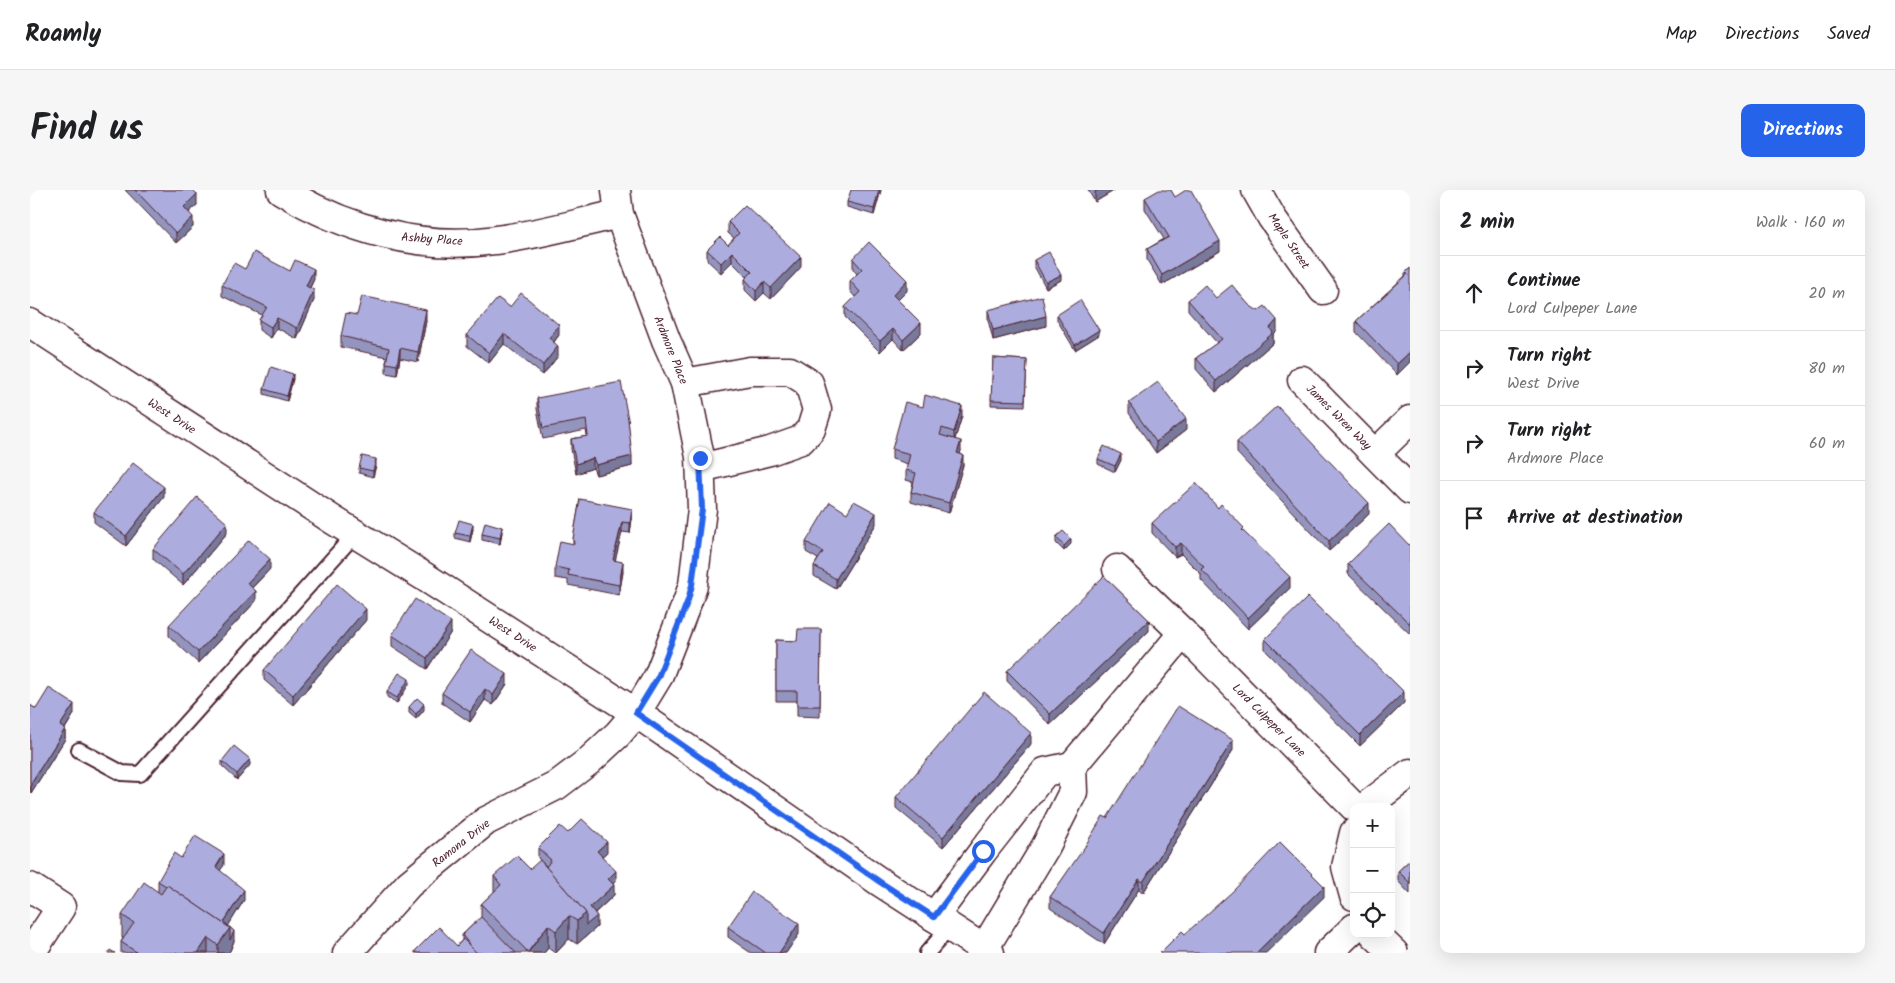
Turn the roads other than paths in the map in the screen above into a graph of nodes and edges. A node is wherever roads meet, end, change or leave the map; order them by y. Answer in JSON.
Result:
{"nodes":[{"id":1,"x":281,"y":190,"type":"edge"},
{"id":2,"x":1256,"y":190,"type":"edge"},
{"id":3,"x":617,"y":202,"type":"edge"},
{"id":4,"x":1323,"y":290,"type":"dead end"},
{"id":5,"x":30,"y":323,"type":"edge"},
{"id":6,"x":1302,"y":380,"type":"dead end"},
{"id":7,"x":685,"y":383,"type":"junction"},
{"id":8,"x":1410,"y":420,"type":"edge"},
{"id":9,"x":1375,"y":454,"type":"junction"},
{"id":10,"x":701,"y":468,"type":"junction"},
{"id":11,"x":1410,"y":490,"type":"edge"},
{"id":12,"x":355,"y":534,"type":"junction"},
{"id":13,"x":1117,"y":569,"type":"dead end"},
{"id":14,"x":1183,"y":633,"type":"junction"},
{"id":15,"x":636,"y":713,"type":"junction"},
{"id":16,"x":79,"y":750,"type":"dead end"},
{"id":17,"x":1072,"y":766,"type":"junction"},
{"id":18,"x":1410,"y":773,"type":"edge"},
{"id":19,"x":1350,"y":803,"type":"edge"},
{"id":20,"x":1370,"y":803,"type":"edge"},
{"id":21,"x":1350,"y":848,"type":"edge"},
{"id":22,"x":30,"y":887,"type":"edge"},
{"id":23,"x":1353,"y":893,"type":"edge"},
{"id":24,"x":942,"y":922,"type":"junction"},
{"id":25,"x":1350,"y":932,"type":"edge"},
{"id":26,"x":1378,"y":938,"type":"edge"},
{"id":27,"x":988,"y":951,"type":"edge"},
{"id":28,"x":31,"y":953,"type":"edge"},
{"id":29,"x":347,"y":953,"type":"edge"},
{"id":30,"x":928,"y":953,"type":"edge"},
{"id":31,"x":1328,"y":953,"type":"edge"},
{"id":32,"x":1394,"y":953,"type":"edge"}],
"edges":[{"from":1,"to":3,"type":"street","name":"Ashby Place"},
{"from":2,"to":4,"type":"street","name":"Maple Street"},
{"from":3,"to":7,"type":"street","name":"Ardmore Place"},
{"from":5,"to":12,"type":"street","name":"West Drive"},
{"from":6,"to":9,"type":"street","name":"James Wren Way"},
{"from":7,"to":10,"type":"street","name":"Ardmore Place"},
{"from":7,"to":10,"type":"street"},
{"from":8,"to":9,"type":"street","name":"James Wren Way"},
{"from":9,"to":11,"type":"street","name":"James Wren Way"},
{"from":10,"to":15,"type":"street","name":"Ardmore Place"},
{"from":12,"to":15,"type":"street","name":"West Drive"},
{"from":12,"to":16,"type":"lane"},
{"from":13,"to":14,"type":"street","name":"Lord Culpeper Lane"},
{"from":14,"to":17,"type":"street"},
{"from":14,"to":19,"type":"street","name":"Lord Culpeper Lane"},
{"from":15,"to":24,"type":"street","name":"West Drive"},
{"from":15,"to":29,"type":"street","name":"Ramona Drive"},
{"from":17,"to":24,"type":"street"},
{"from":17,"to":27,"type":"street"},
{"from":18,"to":20,"type":"street"},
{"from":21,"to":23,"type":"street"},
{"from":22,"to":28,"type":"street"},
{"from":24,"to":27,"type":"street","name":"West Drive"},
{"from":24,"to":30,"type":"lane"},
{"from":25,"to":31,"type":"street"},
{"from":26,"to":32,"type":"street"}]}
